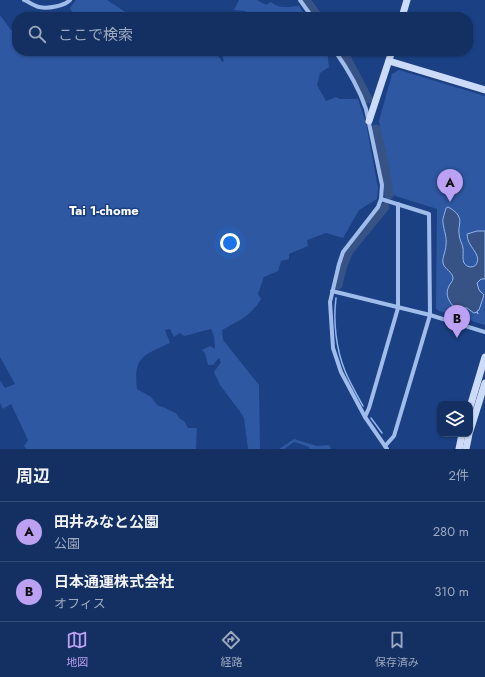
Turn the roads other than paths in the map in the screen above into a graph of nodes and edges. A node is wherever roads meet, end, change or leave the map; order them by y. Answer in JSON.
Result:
{"nodes":[{"id":1,"x":24,"y":0,"type":"edge"},
{"id":2,"x":70,"y":0,"type":"edge"},
{"id":3,"x":300,"y":0,"type":"edge"},
{"id":4,"x":408,"y":0,"type":"edge"},
{"id":5,"x":308,"y":12,"type":"edge"},
{"id":6,"x":404,"y":12,"type":"edge"},
{"id":7,"x":339,"y":56,"type":"edge"},
{"id":8,"x":390,"y":56,"type":"edge"},
{"id":9,"x":389,"y":61,"type":"junction"},
{"id":10,"x":485,"y":90,"type":"edge"},
{"id":11,"x":369,"y":121,"type":"junction"},
{"id":12,"x":381,"y":199,"type":"junction"},
{"id":13,"x":398,"y":204,"type":"junction"},
{"id":14,"x":332,"y":291,"type":"junction"},
{"id":15,"x":398,"y":308,"type":"junction"},
{"id":16,"x":430,"y":315,"type":"junction"},
{"id":17,"x":485,"y":332,"type":"edge"},
{"id":18,"x":485,"y":357,"type":"edge"},
{"id":19,"x":485,"y":383,"type":"edge"},
{"id":20,"x":472,"y":401,"type":"edge"},
{"id":21,"x":365,"y":417,"type":"junction"},
{"id":22,"x":473,"y":421,"type":"edge"},
{"id":23,"x":461,"y":437,"type":"edge"},
{"id":24,"x":468,"y":437,"type":"edge"},
{"id":25,"x":386,"y":447,"type":"edge"},
{"id":26,"x":459,"y":449,"type":"edge"},
{"id":27,"x":466,"y":449,"type":"edge"}],
"edges":[{"from":1,"to":2,"type":"street"},
{"from":3,"to":5,"type":"street"},
{"from":4,"to":6,"type":"street"},
{"from":7,"to":11,"type":"street"},
{"from":8,"to":9,"type":"street"},
{"from":9,"to":10,"type":"street"},
{"from":9,"to":11,"type":"street"},
{"from":11,"to":12,"type":"street"},
{"from":12,"to":13,"type":"street"},
{"from":12,"to":14,"type":"street"},
{"from":13,"to":15,"type":"street"},
{"from":13,"to":16,"type":"street"},
{"from":14,"to":15,"type":"street"},
{"from":14,"to":21,"type":"street"},
{"from":15,"to":16,"type":"street"},
{"from":15,"to":21,"type":"street"},
{"from":16,"to":17,"type":"street"},
{"from":16,"to":25,"type":"street"},
{"from":18,"to":20,"type":"street"},
{"from":19,"to":22,"type":"street"},
{"from":21,"to":25,"type":"street"},
{"from":23,"to":26,"type":"street"},
{"from":24,"to":27,"type":"street"}]}
